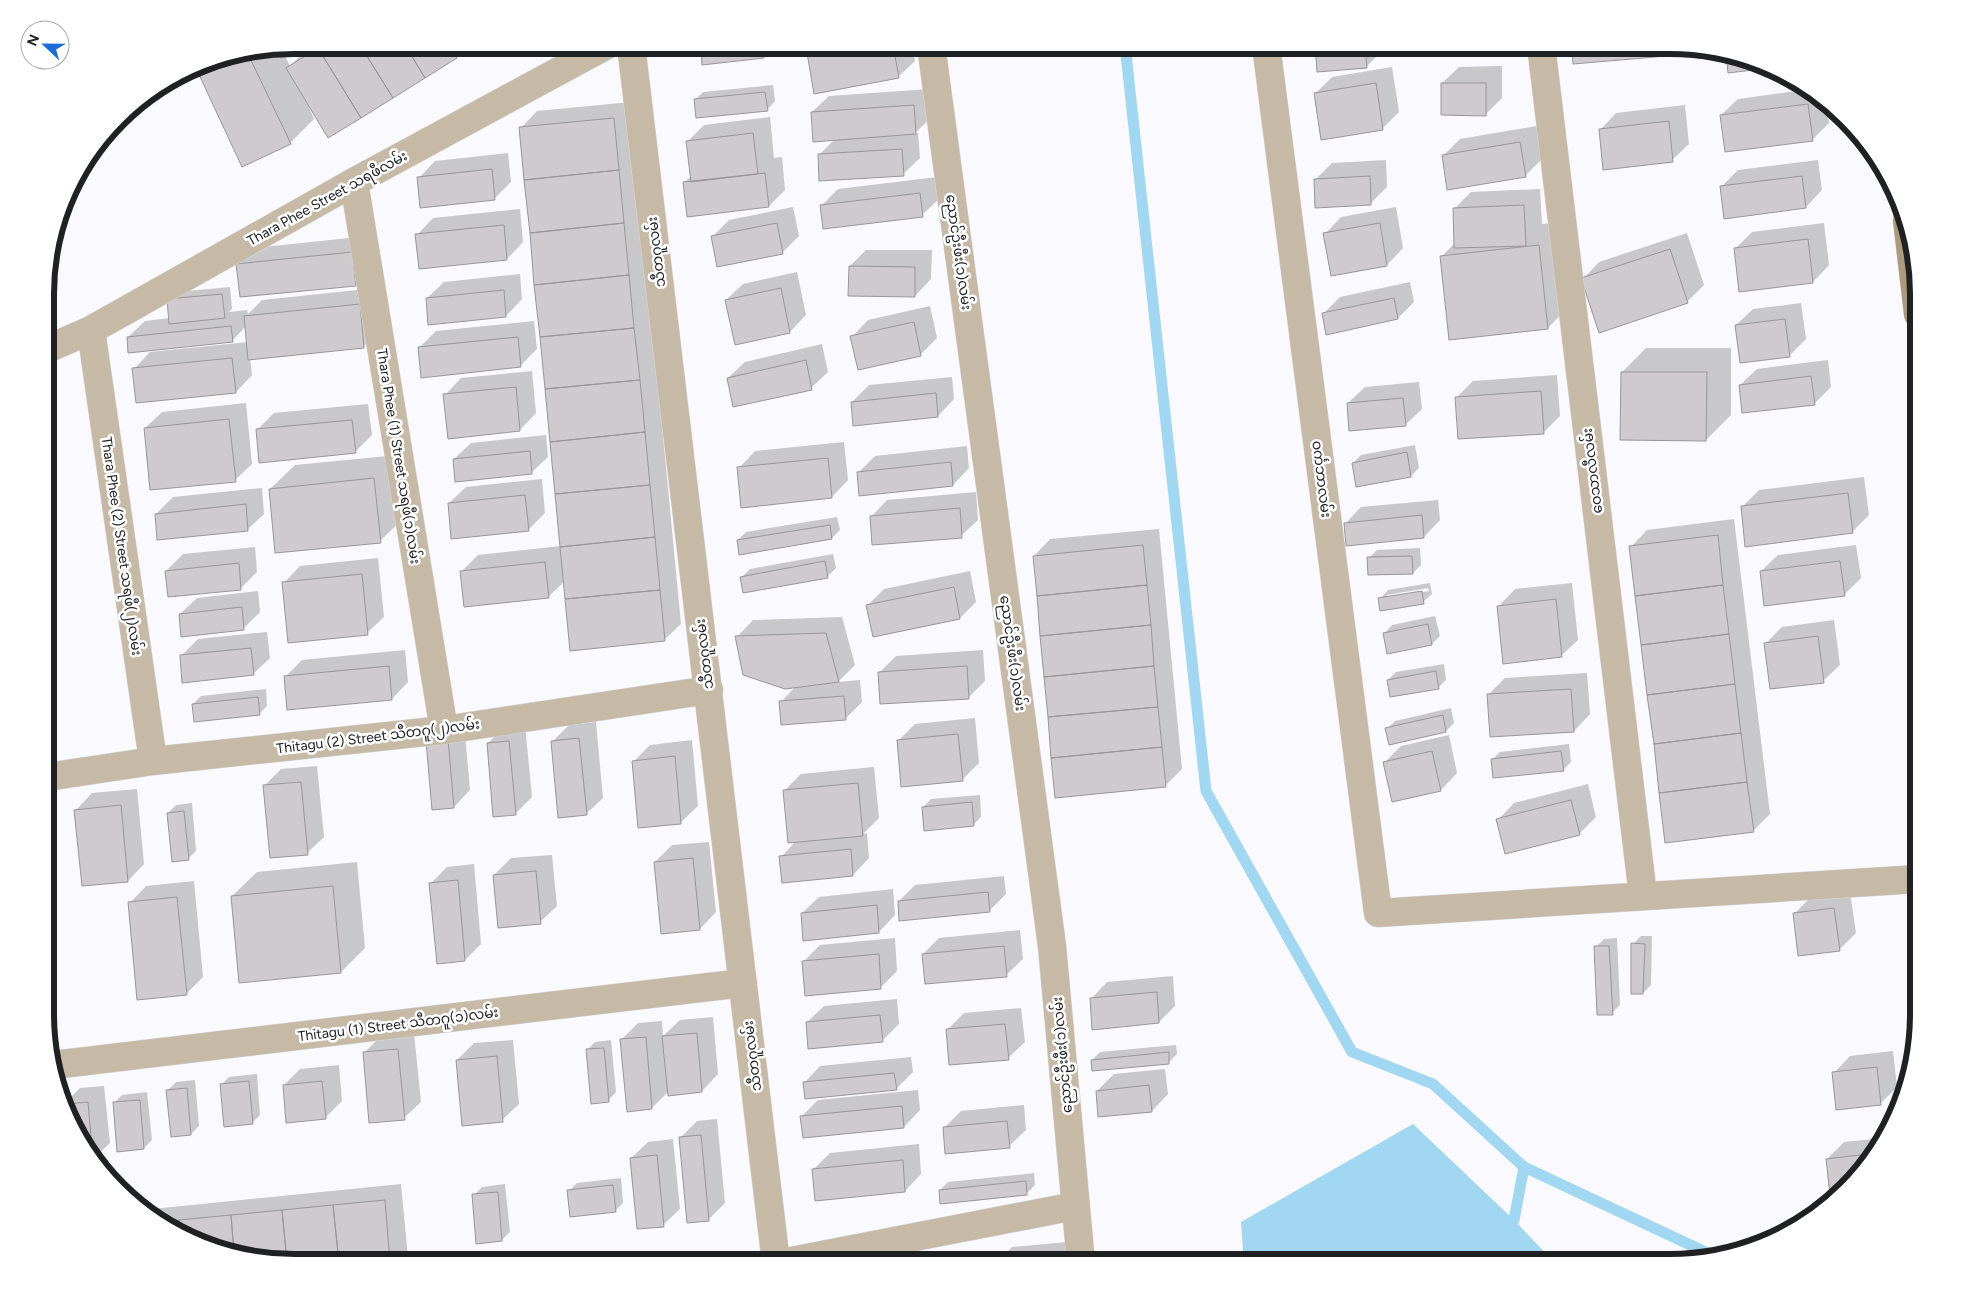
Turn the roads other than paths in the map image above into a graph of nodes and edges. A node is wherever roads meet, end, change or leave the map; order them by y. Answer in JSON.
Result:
{"nodes":[{"id":1,"x":590,"y":54,"type":"edge"},
{"id":2,"x":632,"y":54,"type":"edge"},
{"id":3,"x":932,"y":54,"type":"edge"},
{"id":4,"x":1267,"y":54,"type":"edge"},
{"id":5,"x":1542,"y":54,"type":"edge"},
{"id":6,"x":354,"y":182,"type":"junction"},
{"id":7,"x":91,"y":330,"type":"junction"},
{"id":8,"x":54,"y":346,"type":"edge"},
{"id":9,"x":709,"y":690,"type":"junction"},
{"id":10,"x":444,"y":730,"type":"junction"},
{"id":11,"x":153,"y":761,"type":"junction"},
{"id":12,"x":54,"y":775,"type":"edge"},
{"id":13,"x":1910,"y":879,"type":"edge"},
{"id":14,"x":1643,"y":896,"type":"junction"},
{"id":15,"x":744,"y":983,"type":"junction"},
{"id":16,"x":59,"y":1064,"type":"edge"},
{"id":17,"x":1075,"y":1206,"type":"junction"},
{"id":18,"x":775,"y":1254,"type":"edge"},
{"id":19,"x":827,"y":1254,"type":"edge"},
{"id":20,"x":1080,"y":1254,"type":"edge"}],
"edges":[{"from":1,"to":6,"type":"street","name":"Thara Phee Street သရဖီလမ်း"},
{"from":2,"to":9,"type":"street","name":"သီတဂူလမ်း"},
{"from":3,"to":17,"type":"street","name":"ညောင်ဦးဖီး(၁)လမ်း"},
{"from":4,"to":14,"type":"street","name":"ဝင်္ကဘာလမ်း"},
{"from":5,"to":14,"type":"street","name":"ဝေသာလီလမ်း"},
{"from":6,"to":7,"type":"street","name":"Thara Phee Street သရဖီလမ်း"},
{"from":6,"to":10,"type":"street","name":"Thara Phee (1) Street သရဖီ(၁)လမ်း"},
{"from":7,"to":8,"type":"street","name":"Thara Phee Street သရဖီလမ်း"},
{"from":7,"to":11,"type":"street","name":"Thara Phee (2) Street သရဖီ(၂)လမ်း"},
{"from":9,"to":10,"type":"street","name":"Thitagu (2) Street သီတဂူ(၂)လမ်း"},
{"from":9,"to":15,"type":"street","name":"သီတဂူလမ်း"},
{"from":10,"to":11,"type":"street","name":"Thitagu (2) Street သီတဂူ(၂)လမ်း"},
{"from":11,"to":12,"type":"street","name":"Thitagu (2) Street သီတဂူ(၂)လမ်း"},
{"from":13,"to":14,"type":"street"},
{"from":15,"to":16,"type":"street","name":"Thitagu (1) Street သီတဂူ(၁)လမ်း"},
{"from":15,"to":18,"type":"street","name":"သီတဂူလမ်း"},
{"from":17,"to":19,"type":"street"},
{"from":17,"to":20,"type":"street","name":"ညောင်ဦးဖီး(၁)လမ်း"}]}
